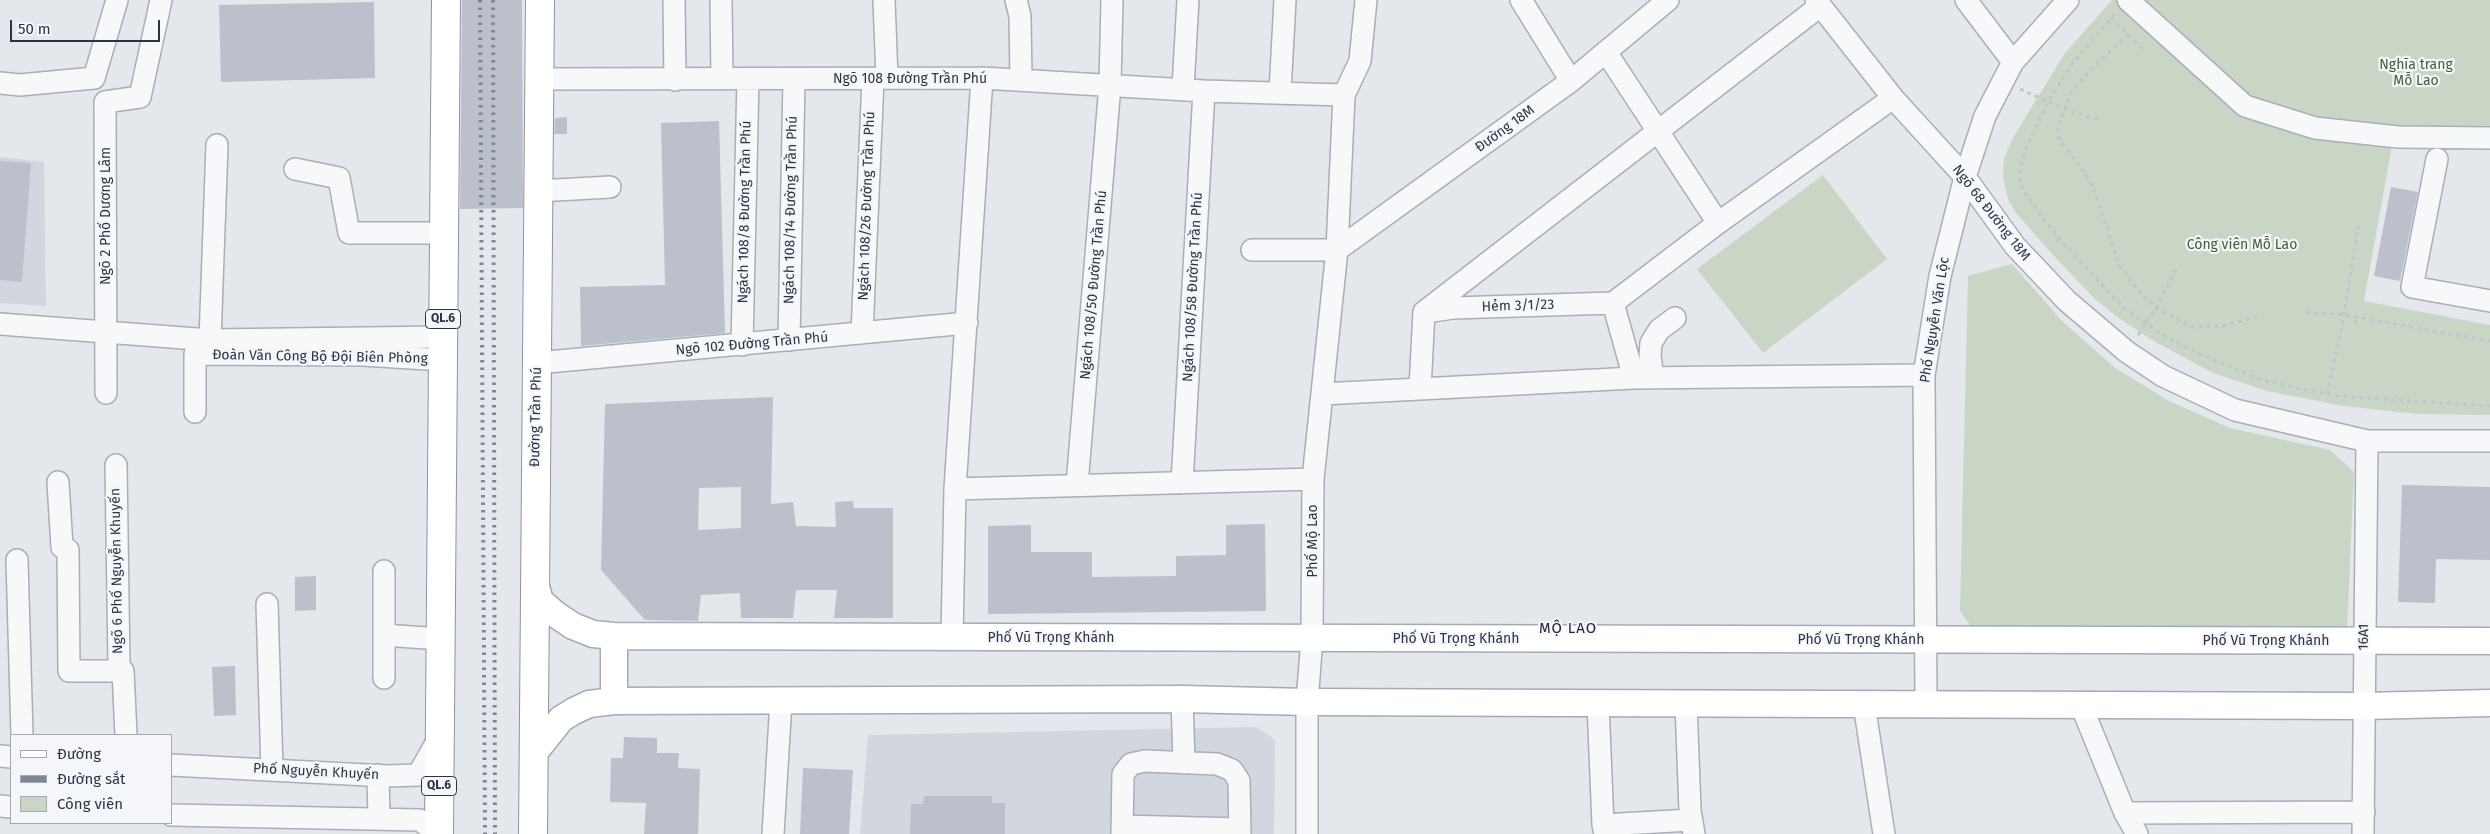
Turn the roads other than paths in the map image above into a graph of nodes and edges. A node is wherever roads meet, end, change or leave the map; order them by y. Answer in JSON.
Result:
{"nodes":[{"id":1,"x":117,"y":0,"type":"edge"},
{"id":2,"x":161,"y":0,"type":"edge"},
{"id":3,"x":446,"y":0,"type":"edge"},
{"id":4,"x":540,"y":0,"type":"edge"},
{"id":5,"x":674,"y":0,"type":"edge"},
{"id":6,"x":721,"y":0,"type":"edge"},
{"id":7,"x":884,"y":0,"type":"edge"},
{"id":8,"x":1016,"y":0,"type":"edge"},
{"id":9,"x":1112,"y":0,"type":"edge"},
{"id":10,"x":1188,"y":0,"type":"edge"},
{"id":11,"x":1285,"y":0,"type":"edge"},
{"id":12,"x":1366,"y":0,"type":"edge"},
{"id":13,"x":1521,"y":0,"type":"edge"},
{"id":14,"x":1667,"y":0,"type":"edge"},
{"id":15,"x":1966,"y":0,"type":"edge"},
{"id":16,"x":2068,"y":0,"type":"edge"},
{"id":17,"x":1818,"y":3,"type":"edge"},
{"id":18,"x":2122,"y":6,"type":"edge"},
{"id":19,"x":1606,"y":52,"type":"junction"},
{"id":20,"x":2013,"y":62,"type":"junction"},
{"id":21,"x":539,"y":78,"type":"junction"},
{"id":22,"x":880,"y":78,"type":"junction"},
{"id":23,"x":982,"y":78,"type":"junction"},
{"id":24,"x":722,"y":79,"type":"junction"},
{"id":25,"x":748,"y":79,"type":"junction"},
{"id":26,"x":794,"y":79,"type":"junction"},
{"id":27,"x":1021,"y":79,"type":"junction"},
{"id":28,"x":675,"y":80,"type":"junction"},
{"id":29,"x":1571,"y":81,"type":"junction"},
{"id":30,"x":0,"y":83,"type":"edge"},
{"id":31,"x":1110,"y":85,"type":"junction"},
{"id":32,"x":1183,"y":88,"type":"junction"},
{"id":33,"x":1204,"y":91,"type":"junction"},
{"id":34,"x":1280,"y":92,"type":"junction"},
{"id":35,"x":1344,"y":95,"type":"junction"},
{"id":36,"x":1893,"y":98,"type":"junction"},
{"id":37,"x":1657,"y":131,"type":"junction"},
{"id":38,"x":2490,"y":138,"type":"edge"},
{"id":39,"x":218,"y":145,"type":"dead end"},
{"id":40,"x":2437,"y":159,"type":"dead end"},
{"id":41,"x":295,"y":169,"type":"dead end"},
{"id":42,"x":1965,"y":177,"type":"junction"},
{"id":43,"x":610,"y":187,"type":"dead end"},
{"id":44,"x":538,"y":191,"type":"junction"},
{"id":45,"x":1718,"y":224,"type":"junction"},
{"id":46,"x":444,"y":233,"type":"junction"},
{"id":47,"x":1252,"y":250,"type":"dead end"},
{"id":48,"x":1337,"y":250,"type":"junction"},
{"id":49,"x":2490,"y":301,"type":"edge"},
{"id":50,"x":1613,"y":303,"type":"junction"},
{"id":51,"x":1424,"y":312,"type":"junction"},
{"id":52,"x":1675,"y":318,"type":"dead end"},
{"id":53,"x":967,"y":323,"type":"junction"},
{"id":54,"x":0,"y":324,"type":"edge"},
{"id":55,"x":106,"y":331,"type":"junction"},
{"id":56,"x":862,"y":333,"type":"junction"},
{"id":57,"x":210,"y":340,"type":"junction"},
{"id":58,"x":789,"y":340,"type":"junction"},
{"id":59,"x":742,"y":345,"type":"junction"},
{"id":60,"x":443,"y":348,"type":"junction"},
{"id":61,"x":537,"y":363,"type":"junction"},
{"id":62,"x":1924,"y":375,"type":"junction"},
{"id":63,"x":1644,"y":378,"type":"junction"},
{"id":64,"x":1420,"y":388,"type":"junction"},
{"id":65,"x":106,"y":393,"type":"dead end"},
{"id":66,"x":1322,"y":394,"type":"junction"},
{"id":67,"x":195,"y":412,"type":"dead end"},
{"id":68,"x":2367,"y":441,"type":"junction"},
{"id":69,"x":2490,"y":441,"type":"edge"},
{"id":70,"x":116,"y":465,"type":"dead end"},
{"id":71,"x":1313,"y":479,"type":"junction"},
{"id":72,"x":58,"y":482,"type":"dead end"},
{"id":73,"x":1182,"y":483,"type":"junction"},
{"id":74,"x":1077,"y":485,"type":"junction"},
{"id":75,"x":955,"y":488,"type":"junction"},
{"id":76,"x":17,"y":560,"type":"dead end"},
{"id":77,"x":384,"y":571,"type":"dead end"},
{"id":78,"x":535,"y":583,"type":"junction"},
{"id":79,"x":267,"y":604,"type":"dead end"},
{"id":80,"x":384,"y":635,"type":"junction"},
{"id":81,"x":614,"y":636,"type":"junction"},
{"id":82,"x":952,"y":637,"type":"junction"},
{"id":83,"x":1312,"y":638,"type":"junction"},
{"id":84,"x":440,"y":639,"type":"junction"},
{"id":85,"x":1926,"y":640,"type":"junction"},
{"id":86,"x":2364,"y":641,"type":"junction"},
{"id":87,"x":2490,"y":641,"type":"edge"},
{"id":88,"x":123,"y":671,"type":"junction"},
{"id":89,"x":384,"y":678,"type":"dead end"},
{"id":90,"x":1182,"y":699,"type":"junction"},
{"id":91,"x":614,"y":701,"type":"junction"},
{"id":92,"x":781,"y":701,"type":"junction"},
{"id":93,"x":1307,"y":702,"type":"junction"},
{"id":94,"x":2490,"y":703,"type":"edge"},
{"id":95,"x":1598,"y":704,"type":"junction"},
{"id":96,"x":1686,"y":704,"type":"junction"},
{"id":97,"x":1864,"y":704,"type":"junction"},
{"id":98,"x":1926,"y":704,"type":"junction"},
{"id":99,"x":2081,"y":705,"type":"junction"},
{"id":100,"x":2364,"y":706,"type":"junction"},
{"id":101,"x":22,"y":734,"type":"edge"},
{"id":102,"x":126,"y":734,"type":"edge"},
{"id":103,"x":439,"y":738,"type":"junction"},
{"id":104,"x":534,"y":753,"type":"junction"},
{"id":105,"x":1184,"y":763,"type":"junction"},
{"id":106,"x":172,"y":765,"type":"edge"},
{"id":107,"x":272,"y":770,"type":"junction"},
{"id":108,"x":378,"y":775,"type":"junction"},
{"id":109,"x":2364,"y":812,"type":"junction"},
{"id":110,"x":2125,"y":813,"type":"junction"},
{"id":111,"x":172,"y":815,"type":"edge"},
{"id":112,"x":379,"y":819,"type":"junction"},
{"id":113,"x":1692,"y":827,"type":"edge"},
{"id":114,"x":1122,"y":830,"type":"edge"},
{"id":115,"x":1604,"y":830,"type":"edge"},
{"id":116,"x":1240,"y":832,"type":"edge"},
{"id":117,"x":438,"y":834,"type":"edge"},
{"id":118,"x":533,"y":834,"type":"edge"},
{"id":119,"x":773,"y":834,"type":"edge"},
{"id":120,"x":1307,"y":834,"type":"edge"},
{"id":121,"x":1884,"y":834,"type":"edge"},
{"id":122,"x":2137,"y":834,"type":"edge"},
{"id":123,"x":2363,"y":834,"type":"edge"}],
"edges":[{"from":1,"to":30,"type":"street"},
{"from":2,"to":55,"type":"street","name":"Ngõ 2 Phố Dương Lâm"},
{"from":3,"to":46,"type":"highway","number":"QL.6"},
{"from":4,"to":21,"type":"highway","name":"Đường Trần Phú"},
{"from":5,"to":28,"type":"street"},
{"from":6,"to":24,"type":"street"},
{"from":7,"to":22,"type":"street","name":"Ngách 108/26 Đường Trần Phú"},
{"from":8,"to":27,"type":"street"},
{"from":9,"to":31,"type":"street","name":"Ngách 108/50 Đường Trần Phú"},
{"from":10,"to":32,"type":"street"},
{"from":11,"to":34,"type":"street"},
{"from":12,"to":35,"type":"street"},
{"from":13,"to":29,"type":"street"},
{"from":14,"to":19,"type":"street","name":"Đường 18M"},
{"from":15,"to":20,"type":"street"},
{"from":16,"to":20,"type":"street","name":"Phố Nguyễn Văn Lộc"},
{"from":17,"to":36,"type":"street","name":"Ngõ 68 Đường 18M"},
{"from":17,"to":37,"type":"street"},
{"from":18,"to":38,"type":"street"},
{"from":19,"to":29,"type":"street","name":"Đường 18M"},
{"from":19,"to":37,"type":"street"},
{"from":20,"to":42,"type":"street","name":"Phố Nguyễn Văn Lộc"},
{"from":21,"to":28,"type":"street","name":"Ngõ 108 Đường Trần Phú"},
{"from":21,"to":44,"type":"highway","name":"Đường Trần Phú"},
{"from":22,"to":23,"type":"street","name":"Ngõ 108 Đường Trần Phú"},
{"from":22,"to":26,"type":"street","name":"Ngõ 108 Đường Trần Phú"},
{"from":22,"to":56,"type":"street","name":"Ngách 108/26 Đường Trần Phú"},
{"from":23,"to":27,"type":"street","name":"Ngõ 108 Đường Trần Phú"},
{"from":23,"to":53,"type":"street"},
{"from":24,"to":25,"type":"street","name":"Ngõ 108 Đường Trần Phú"},
{"from":24,"to":28,"type":"street","name":"Ngõ 108 Đường Trần Phú"},
{"from":25,"to":26,"type":"street","name":"Ngõ 108 Đường Trần Phú"},
{"from":25,"to":59,"type":"street","name":"Ngách 108/8 Đường Trần Phú"},
{"from":26,"to":58,"type":"street","name":"Ngách 108/14 Đường Trần Phú"},
{"from":27,"to":31,"type":"street","name":"Ngõ 108 Đường Trần Phú"},
{"from":29,"to":48,"type":"street","name":"Đường 18M"},
{"from":31,"to":32,"type":"street","name":"Ngõ 108 Đường Trần Phú"},
{"from":31,"to":74,"type":"street","name":"Ngách 108/50 Đường Trần Phú"},
{"from":32,"to":33,"type":"street","name":"Ngõ 108 Đường Trần Phú"},
{"from":33,"to":34,"type":"street","name":"Ngõ 108 Đường Trần Phú"},
{"from":33,"to":73,"type":"street","name":"Ngách 108/58 Đường Trần Phú"},
{"from":34,"to":35,"type":"street","name":"Ngõ 108 Đường Trần Phú"},
{"from":35,"to":48,"type":"street","name":"Phố Mộ Lao"},
{"from":36,"to":42,"type":"street","name":"Ngõ 68 Đường 18M"},
{"from":36,"to":45,"type":"street"},
{"from":37,"to":45,"type":"street"},
{"from":37,"to":51,"type":"street"},
{"from":39,"to":57,"type":"street"},
{"from":40,"to":49,"type":"street"},
{"from":41,"to":46,"type":"street"},
{"from":42,"to":62,"type":"street","name":"Phố Nguyễn Văn Lộc"},
{"from":42,"to":68,"type":"street","name":"Ngõ 68 Đường 18M"},
{"from":43,"to":44,"type":"street"},
{"from":44,"to":61,"type":"highway","name":"Đường Trần Phú"},
{"from":45,"to":50,"type":"street"},
{"from":46,"to":60,"type":"highway","number":"QL.6"},
{"from":47,"to":48,"type":"street"},
{"from":48,"to":66,"type":"street","name":"Phố Mộ Lao"},
{"from":50,"to":51,"type":"street","name":"Hẻm 3/1/23"},
{"from":50,"to":63,"type":"street"},
{"from":51,"to":64,"type":"street"},
{"from":52,"to":63,"type":"street"},
{"from":53,"to":56,"type":"street","name":"Ngõ 102 Đường Trần Phú"},
{"from":53,"to":75,"type":"street"},
{"from":54,"to":55,"type":"street"},
{"from":55,"to":57,"type":"street"},
{"from":55,"to":65,"type":"street","name":"Ngõ 2 Phố Dương Lâm"},
{"from":56,"to":58,"type":"street","name":"Ngõ 102 Đường Trần Phú"},
{"from":57,"to":60,"type":"street"},
{"from":58,"to":59,"type":"street","name":"Ngõ 102 Đường Trần Phú"},
{"from":59,"to":61,"type":"street","name":"Ngõ 102 Đường Trần Phú"},
{"from":60,"to":67,"type":"street","name":"Đoàn Văn Công Bộ Đội Biên Phòng"},
{"from":60,"to":84,"type":"highway","number":"QL.6"},
{"from":61,"to":78,"type":"highway","name":"Đường Trần Phú"},
{"from":62,"to":63,"type":"street"},
{"from":62,"to":85,"type":"street","name":"Phố Nguyễn Văn Lộc"},
{"from":63,"to":64,"type":"street"},
{"from":64,"to":66,"type":"street"},
{"from":66,"to":71,"type":"street","name":"Phố Mộ Lao"},
{"from":68,"to":69,"type":"street","name":"Ngõ 68 Đường 18M"},
{"from":68,"to":86,"type":"street","name":"16A1"},
{"from":70,"to":88,"type":"street","name":"Ngõ 6 Phố Nguyễn Khuyến"},
{"from":71,"to":73,"type":"street"},
{"from":71,"to":83,"type":"street","name":"Phố Mộ Lao"},
{"from":72,"to":88,"type":"street"},
{"from":73,"to":74,"type":"street"},
{"from":74,"to":75,"type":"street"},
{"from":75,"to":82,"type":"street"},
{"from":76,"to":101,"type":"street"},
{"from":77,"to":80,"type":"street"},
{"from":78,"to":81,"type":"main road","name":"Phố Vũ Trọng Khánh"},
{"from":78,"to":104,"type":"highway","name":"Đường Trần Phú"},
{"from":79,"to":107,"type":"street"},
{"from":80,"to":84,"type":"street"},
{"from":80,"to":89,"type":"street"},
{"from":81,"to":82,"type":"main road","name":"Phố Vũ Trọng Khánh"},
{"from":81,"to":91,"type":"main road"},
{"from":82,"to":83,"type":"main road","name":"Phố Vũ Trọng Khánh"},
{"from":83,"to":85,"type":"main road","name":"Phố Vũ Trọng Khánh"},
{"from":83,"to":93,"type":"street","name":"Phố Mộ Lao"},
{"from":84,"to":103,"type":"highway","number":"QL.6"},
{"from":85,"to":86,"type":"main road","name":"Phố Vũ Trọng Khánh"},
{"from":85,"to":98,"type":"street","name":"Phố Nguyễn Văn Lộc"},
{"from":86,"to":87,"type":"main road","name":"Phố Vũ Trọng Khánh"},
{"from":86,"to":100,"type":"street","name":"16A1"},
{"from":88,"to":102,"type":"street","name":"Ngõ 6 Phố Nguyễn Khuyến"},
{"from":90,"to":92,"type":"main road"},
{"from":90,"to":93,"type":"main road"},
{"from":90,"to":105,"type":"street"},
{"from":91,"to":92,"type":"main road"},
{"from":91,"to":104,"type":"main road"},
{"from":92,"to":119,"type":"street"},
{"from":93,"to":95,"type":"main road"},
{"from":93,"to":120,"type":"street","name":"Phố Mộ Lao"},
{"from":94,"to":100,"type":"main road"},
{"from":95,"to":96,"type":"main road"},
{"from":95,"to":115,"type":"street"},
{"from":96,"to":97,"type":"main road"},
{"from":96,"to":113,"type":"street"},
{"from":97,"to":98,"type":"main road"},
{"from":97,"to":121,"type":"street"},
{"from":98,"to":99,"type":"main road"},
{"from":99,"to":100,"type":"main road"},
{"from":99,"to":110,"type":"street"},
{"from":100,"to":109,"type":"street","name":"16A1"},
{"from":103,"to":108,"type":"street","name":"Phố Nguyễn Khuyến"},
{"from":103,"to":117,"type":"highway","number":"QL.6"},
{"from":104,"to":118,"type":"highway","name":"Đường Trần Phú"},
{"from":105,"to":114,"type":"street"},
{"from":105,"to":116,"type":"street"},
{"from":106,"to":107,"type":"street","name":"Phố Nguyễn Khuyến"},
{"from":107,"to":108,"type":"street","name":"Phố Nguyễn Khuyến"},
{"from":108,"to":112,"type":"street"},
{"from":109,"to":110,"type":"street"},
{"from":109,"to":123,"type":"street","name":"16A1"},
{"from":110,"to":122,"type":"street"},
{"from":111,"to":112,"type":"street"},
{"from":112,"to":117,"type":"street"},
{"from":113,"to":115,"type":"street"},
{"from":114,"to":116,"type":"street"}]}
